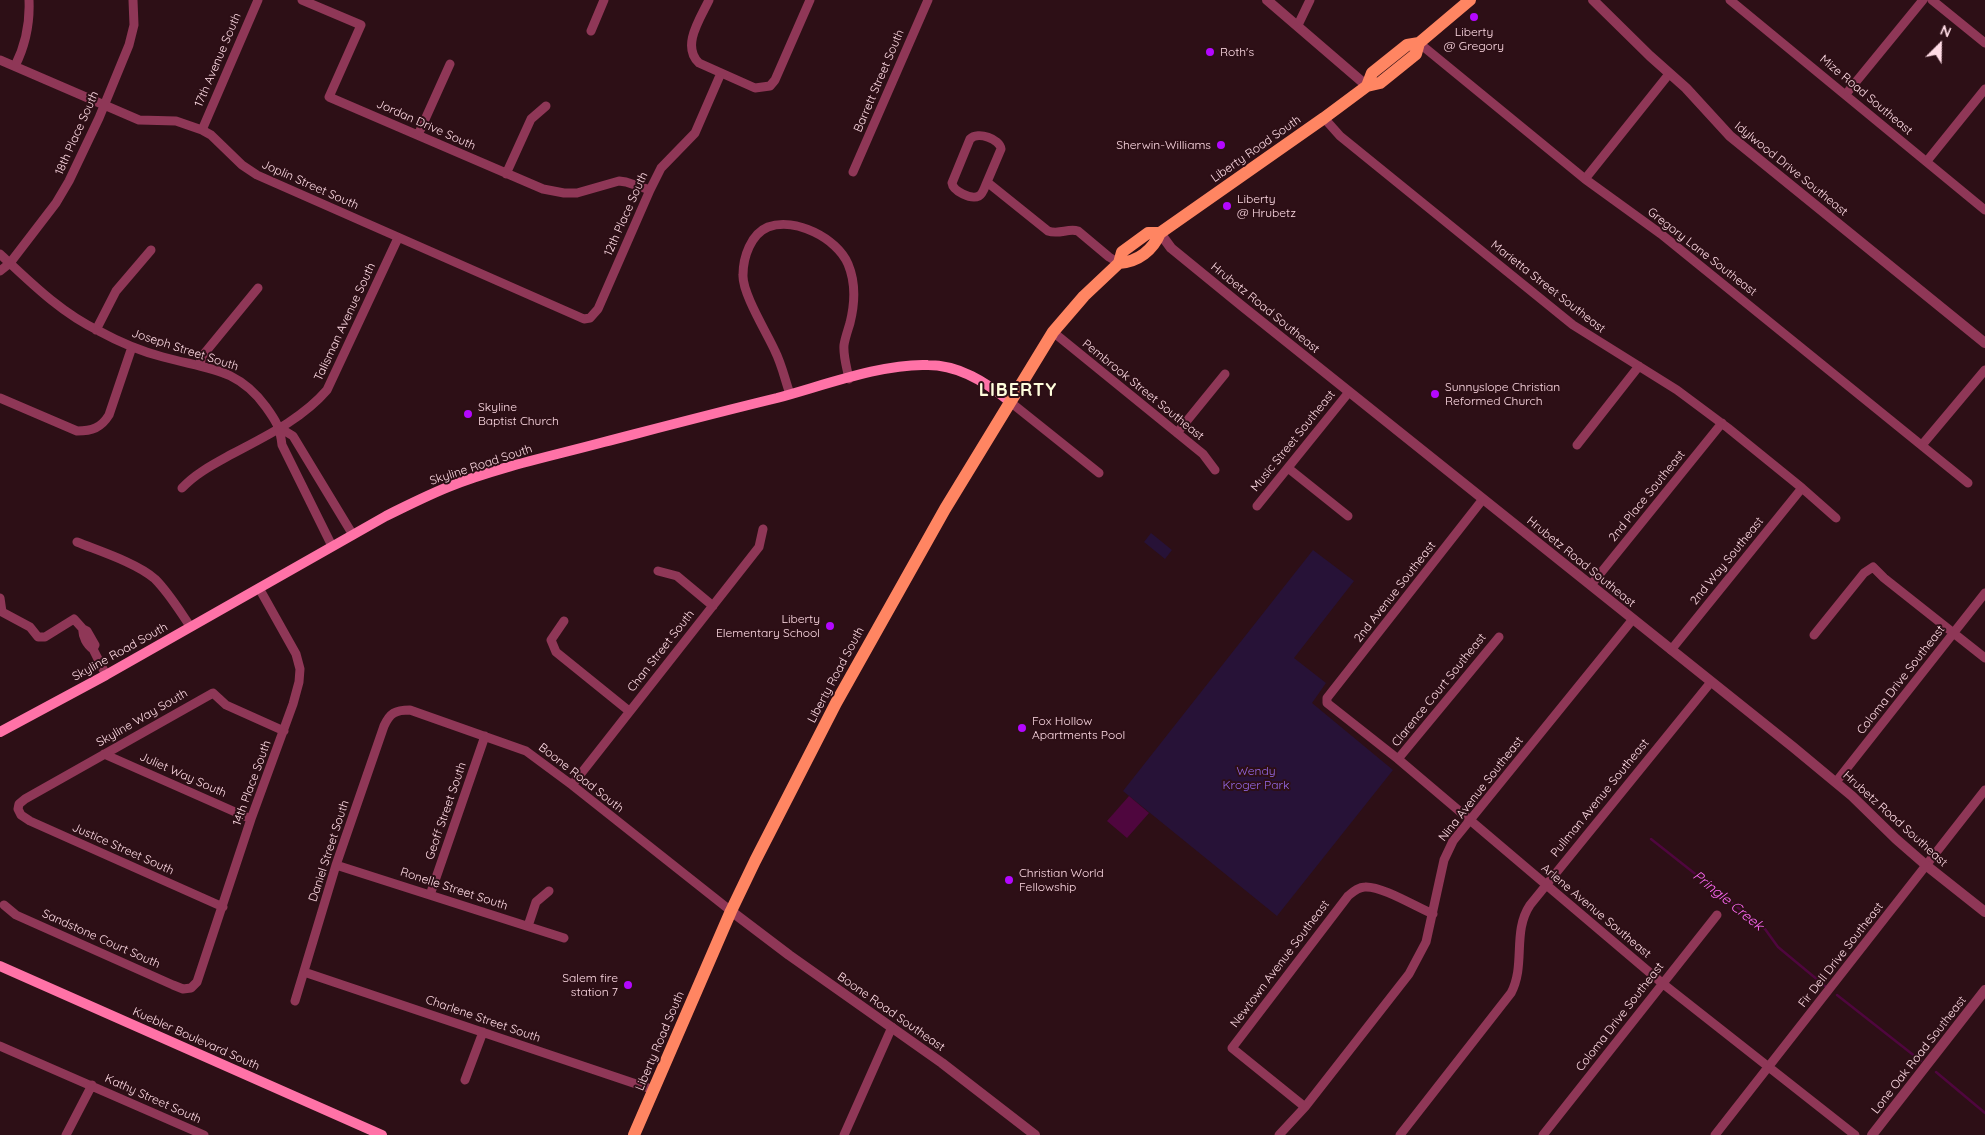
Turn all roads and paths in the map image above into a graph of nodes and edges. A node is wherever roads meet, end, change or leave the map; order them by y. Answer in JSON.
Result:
{"nodes":[{"id":1,"x":29,"y":0,"type":"edge"},
{"id":2,"x":133,"y":0,"type":"edge"},
{"id":3,"x":258,"y":0,"type":"edge"},
{"id":4,"x":302,"y":0,"type":"edge"},
{"id":5,"x":604,"y":0,"type":"edge"},
{"id":6,"x":709,"y":0,"type":"edge"},
{"id":7,"x":810,"y":0,"type":"edge"},
{"id":8,"x":928,"y":0,"type":"edge"},
{"id":9,"x":1267,"y":0,"type":"edge"},
{"id":10,"x":1310,"y":0,"type":"edge"},
{"id":11,"x":1470,"y":0,"type":"edge"},
{"id":12,"x":1594,"y":0,"type":"edge"},
{"id":13,"x":1730,"y":0,"type":"edge"},
{"id":14,"x":1923,"y":0,"type":"edge"},
{"id":15,"x":1932,"y":0,"type":"edge"},
{"id":16,"x":1298,"y":25,"type":"junction"},
{"id":17,"x":591,"y":31,"type":"dead end"},
{"id":18,"x":1419,"y":43,"type":"junction"},
{"id":19,"x":1985,"y":43,"type":"edge"},
{"id":20,"x":0,"y":60,"type":"edge"},
{"id":21,"x":450,"y":64,"type":"dead end"},
{"id":22,"x":15,"y":66,"type":"junction"},
{"id":23,"x":721,"y":73,"type":"junction"},
{"id":24,"x":1670,"y":74,"type":"junction"},
{"id":25,"x":1367,"y":86,"type":"junction"},
{"id":26,"x":1985,"y":89,"type":"edge"},
{"id":27,"x":1846,"y":94,"type":"junction"},
{"id":28,"x":104,"y":106,"type":"junction"},
{"id":29,"x":546,"y":106,"type":"dead end"},
{"id":30,"x":1324,"y":118,"type":"junction"},
{"id":31,"x":202,"y":130,"type":"junction"},
{"id":32,"x":418,"y":135,"type":"junction"},
{"id":33,"x":1927,"y":161,"type":"junction"},
{"id":34,"x":853,"y":172,"type":"dead end"},
{"id":35,"x":506,"y":174,"type":"junction"},
{"id":36,"x":1585,"y":179,"type":"junction"},
{"id":37,"x":987,"y":182,"type":"junction"},
{"id":38,"x":650,"y":190,"type":"junction"},
{"id":39,"x":1985,"y":210,"type":"edge"},
{"id":40,"x":1160,"y":233,"type":"junction"},
{"id":41,"x":398,"y":238,"type":"junction"},
{"id":42,"x":151,"y":250,"type":"dead end"},
{"id":43,"x":0,"y":254,"type":"edge"},
{"id":44,"x":10,"y":263,"type":"junction"},
{"id":45,"x":1119,"y":263,"type":"junction"},
{"id":46,"x":0,"y":271,"type":"edge"},
{"id":47,"x":258,"y":288,"type":"dead end"},
{"id":48,"x":590,"y":318,"type":"joint"},
{"id":49,"x":96,"y":330,"type":"junction"},
{"id":50,"x":1053,"y":332,"type":"junction"},
{"id":51,"x":1985,"y":343,"type":"edge"},
{"id":52,"x":132,"y":347,"type":"junction"},
{"id":53,"x":199,"y":365,"type":"junction"},
{"id":54,"x":1639,"y":366,"type":"junction"},
{"id":55,"x":1985,"y":370,"type":"edge"},
{"id":56,"x":1225,"y":374,"type":"dead end"},
{"id":57,"x":849,"y":379,"type":"junction"},
{"id":58,"x":1349,"y":392,"type":"junction"},
{"id":59,"x":790,"y":394,"type":"junction"},
{"id":60,"x":0,"y":398,"type":"edge"},
{"id":61,"x":1009,"y":401,"type":"junction"},
{"id":62,"x":1722,"y":423,"type":"junction"},
{"id":63,"x":280,"y":428,"type":"junction"},
{"id":64,"x":1177,"y":433,"type":"junction"},
{"id":65,"x":1577,"y":444,"type":"dead end"},
{"id":66,"x":1922,"y":445,"type":"junction"},
{"id":67,"x":1288,"y":468,"type":"junction"},
{"id":68,"x":1215,"y":470,"type":"dead end"},
{"id":69,"x":1100,"y":473,"type":"dead end"},
{"id":70,"x":1968,"y":482,"type":"dead end"},
{"id":71,"x":182,"y":488,"type":"dead end"},
{"id":72,"x":1802,"y":488,"type":"junction"},
{"id":73,"x":1484,"y":499,"type":"junction"},
{"id":74,"x":1257,"y":506,"type":"dead end"},
{"id":75,"x":1348,"y":516,"type":"dead end"},
{"id":76,"x":1836,"y":518,"type":"dead end"},
{"id":77,"x":763,"y":529,"type":"dead end"},
{"id":78,"x":352,"y":535,"type":"junction"},
{"id":79,"x":77,"y":542,"type":"dead end"},
{"id":80,"x":332,"y":546,"type":"junction"},
{"id":81,"x":658,"y":571,"type":"dead end"},
{"id":82,"x":1591,"y":585,"type":"junction"},
{"id":83,"x":259,"y":588,"type":"junction"},
{"id":84,"x":1985,"y":593,"type":"edge"},
{"id":85,"x":0,"y":598,"type":"edge"},
{"id":86,"x":713,"y":606,"type":"junction"},
{"id":87,"x":1633,"y":619,"type":"junction"},
{"id":88,"x":564,"y":621,"type":"dead end"},
{"id":89,"x":190,"y":626,"type":"junction"},
{"id":90,"x":1953,"y":634,"type":"junction"},
{"id":91,"x":1814,"y":635,"type":"dead end"},
{"id":92,"x":1499,"y":637,"type":"dead end"},
{"id":93,"x":1671,"y":650,"type":"junction"},
{"id":94,"x":1985,"y":658,"type":"edge"},
{"id":95,"x":106,"y":675,"type":"junction"},
{"id":96,"x":1711,"y":682,"type":"junction"},
{"id":97,"x":1326,"y":701,"type":"joint"},
{"id":98,"x":393,"y":712,"type":"joint"},
{"id":99,"x":630,"y":712,"type":"junction"},
{"id":100,"x":284,"y":731,"type":"junction"},
{"id":101,"x":0,"y":732,"type":"edge"},
{"id":102,"x":484,"y":736,"type":"junction"},
{"id":103,"x":104,"y":754,"type":"junction"},
{"id":104,"x":1398,"y":759,"type":"junction"},
{"id":105,"x":1836,"y":782,"type":"junction"},
{"id":106,"x":572,"y":784,"type":"junction"},
{"id":107,"x":1985,"y":790,"type":"edge"},
{"id":108,"x":18,"y":809,"type":"joint"},
{"id":109,"x":251,"y":819,"type":"junction"},
{"id":110,"x":1470,"y":821,"type":"junction"},
{"id":111,"x":336,"y":865,"type":"junction"},
{"id":112,"x":1927,"y":866,"type":"junction"},
{"id":113,"x":1546,"y":884,"type":"junction"},
{"id":114,"x":549,"y":891,"type":"dead end"},
{"id":115,"x":430,"y":895,"type":"junction"},
{"id":116,"x":4,"y":905,"type":"dead end"},
{"id":117,"x":223,"y":907,"type":"junction"},
{"id":118,"x":731,"y":911,"type":"junction"},
{"id":119,"x":1985,"y":912,"type":"edge"},
{"id":120,"x":1433,"y":914,"type":"junction"},
{"id":121,"x":1717,"y":915,"type":"dead end"},
{"id":122,"x":528,"y":926,"type":"junction"},
{"id":123,"x":564,"y":938,"type":"dead end"},
{"id":124,"x":0,"y":966,"type":"edge"},
{"id":125,"x":304,"y":972,"type":"junction"},
{"id":126,"x":1662,"y":983,"type":"junction"},
{"id":127,"x":192,"y":988,"type":"joint"},
{"id":128,"x":1985,"y":990,"type":"edge"},
{"id":129,"x":295,"y":1001,"type":"dead end"},
{"id":130,"x":892,"y":1027,"type":"junction"},
{"id":131,"x":483,"y":1032,"type":"junction"},
{"id":132,"x":0,"y":1046,"type":"edge"},
{"id":133,"x":1768,"y":1067,"type":"junction"},
{"id":134,"x":465,"y":1080,"type":"dead end"},
{"id":135,"x":92,"y":1085,"type":"junction"},
{"id":136,"x":654,"y":1090,"type":"junction"},
{"id":137,"x":1305,"y":1107,"type":"junction"},
{"id":138,"x":66,"y":1135,"type":"edge"},
{"id":139,"x":204,"y":1135,"type":"edge"},
{"id":140,"x":382,"y":1135,"type":"edge"},
{"id":141,"x":634,"y":1135,"type":"edge"},
{"id":142,"x":844,"y":1135,"type":"edge"},
{"id":143,"x":1035,"y":1135,"type":"edge"},
{"id":144,"x":1279,"y":1135,"type":"edge"},
{"id":145,"x":1400,"y":1135,"type":"edge"},
{"id":146,"x":1543,"y":1135,"type":"edge"},
{"id":147,"x":1715,"y":1135,"type":"edge"},
{"id":148,"x":1855,"y":1135,"type":"edge"},
{"id":149,"x":1872,"y":1135,"type":"edge"}],
"edges":[{"from":1,"to":22,"type":"street"},
{"from":2,"to":28,"type":"street","name":"18th Place South"},
{"from":3,"to":31,"type":"street","name":"17th Avenue South"},
{"from":4,"to":32,"type":"street","name":"Jordan Drive South"},
{"from":5,"to":17,"type":"street"},
{"from":6,"to":23,"type":"street"},
{"from":7,"to":23,"type":"street"},
{"from":8,"to":34,"type":"street","name":"Barrett Street South"},
{"from":9,"to":16,"type":"street"},
{"from":10,"to":16,"type":"street"},
{"from":11,"to":18,"type":"main road","name":"Liberty Road South"},
{"from":12,"to":24,"type":"street","name":"Idylwood Drive Southeast"},
{"from":13,"to":27,"type":"street","name":"Mize Road Southeast"},
{"from":14,"to":27,"type":"street"},
{"from":15,"to":19,"type":"street"},
{"from":16,"to":25,"type":"street"},
{"from":18,"to":25,"type":"main road","name":"Liberty Road South"},
{"from":18,"to":36,"type":"street","name":"Gregory Lane Southeast"},
{"from":20,"to":22,"type":"street","name":"Joplin Street South"},
{"from":21,"to":32,"type":"street"},
{"from":22,"to":28,"type":"street","name":"Joplin Street South"},
{"from":23,"to":38,"type":"street","name":"12th Place South"},
{"from":24,"to":36,"type":"street"},
{"from":24,"to":51,"type":"street","name":"Idylwood Drive Southeast"},
{"from":25,"to":30,"type":"main road","name":"Liberty Road South"},
{"from":26,"to":33,"type":"street"},
{"from":27,"to":33,"type":"street","name":"Mize Road Southeast"},
{"from":28,"to":31,"type":"street","name":"Joplin Street South"},
{"from":28,"to":44,"type":"street","name":"18th Place South"},
{"from":29,"to":35,"type":"street"},
{"from":30,"to":40,"type":"main road","name":"Liberty Road South"},
{"from":30,"to":54,"type":"street","name":"Marietta Street Southeast"},
{"from":31,"to":41,"type":"street","name":"Joplin Street South"},
{"from":32,"to":35,"type":"street","name":"Jordan Drive South"},
{"from":33,"to":39,"type":"street","name":"Mize Road Southeast"},
{"from":35,"to":38,"type":"street","name":"Jordan Drive South"},
{"from":36,"to":66,"type":"street","name":"Gregory Lane Southeast"},
{"from":37,"to":37,"type":"street"},
{"from":37,"to":45,"type":"street"},
{"from":38,"to":48,"type":"street","name":"12th Place South"},
{"from":40,"to":45,"type":"main road","name":"Liberty Road South"},
{"from":40,"to":58,"type":"street","name":"Hrubetz Road Southeast"},
{"from":41,"to":48,"type":"street","name":"Joplin Street South"},
{"from":41,"to":63,"type":"street","name":"Talisman Avenue South"},
{"from":42,"to":49,"type":"street"},
{"from":43,"to":44,"type":"street","name":"Joseph Street South"},
{"from":44,"to":46,"type":"street","name":"18th Place South"},
{"from":44,"to":49,"type":"street","name":"Joseph Street South"},
{"from":45,"to":50,"type":"main road","name":"Liberty Road South"},
{"from":47,"to":53,"type":"street"},
{"from":49,"to":52,"type":"street","name":"Joseph Street South"},
{"from":50,"to":61,"type":"main road","name":"Liberty Road South"},
{"from":50,"to":64,"type":"street","name":"Pembrook Street Southeast"},
{"from":52,"to":53,"type":"street","name":"Joseph Street South"},
{"from":52,"to":60,"type":"street"},
{"from":53,"to":63,"type":"street","name":"Joseph Street South"},
{"from":54,"to":62,"type":"street","name":"Marietta Street Southeast"},
{"from":54,"to":65,"type":"street"},
{"from":55,"to":66,"type":"street"},
{"from":56,"to":64,"type":"street"},
{"from":57,"to":59,"type":"main road","name":"Skyline Road South"},
{"from":57,"to":59,"type":"street"},
{"from":57,"to":61,"type":"main road","name":"Skyline Road South"},
{"from":58,"to":67,"type":"street","name":"Music Street Southeast"},
{"from":58,"to":73,"type":"street","name":"Hrubetz Road Southeast"},
{"from":59,"to":78,"type":"main road","name":"Skyline Road South"},
{"from":61,"to":69,"type":"street"},
{"from":61,"to":118,"type":"main road","name":"Liberty Road South"},
{"from":62,"to":72,"type":"street","name":"Marietta Street Southeast"},
{"from":62,"to":82,"type":"street","name":"2nd Place Southeast"},
{"from":63,"to":71,"type":"street","name":"Talisman Avenue South"},
{"from":63,"to":78,"type":"street","name":"Joseph Street South"},
{"from":63,"to":80,"type":"street","name":"Joseph Street South"},
{"from":64,"to":68,"type":"street","name":"Pembrook Street Southeast"},
{"from":66,"to":70,"type":"street","name":"Gregory Lane Southeast"},
{"from":67,"to":74,"type":"street","name":"Music Street Southeast"},
{"from":67,"to":75,"type":"street"},
{"from":72,"to":76,"type":"street","name":"Marietta Street Southeast"},
{"from":72,"to":93,"type":"street","name":"2nd Way Southeast"},
{"from":73,"to":82,"type":"street","name":"Hrubetz Road Southeast"},
{"from":73,"to":97,"type":"street","name":"2nd Avenue Southeast"},
{"from":77,"to":86,"type":"street","name":"Chan Street South"},
{"from":78,"to":80,"type":"main road","name":"Skyline Road South"},
{"from":79,"to":89,"type":"street"},
{"from":80,"to":83,"type":"main road","name":"Skyline Road South"},
{"from":81,"to":86,"type":"street"},
{"from":82,"to":87,"type":"street","name":"Hrubetz Road Southeast"},
{"from":83,"to":89,"type":"main road","name":"Skyline Road South"},
{"from":83,"to":100,"type":"street","name":"14th Place South"},
{"from":84,"to":90,"type":"street","name":"Coloma Drive Southeast"},
{"from":85,"to":95,"type":"street"},
{"from":86,"to":99,"type":"street","name":"Chan Street South"},
{"from":87,"to":93,"type":"street","name":"Hrubetz Road Southeast"},
{"from":87,"to":110,"type":"street","name":"Nina Avenue Southeast"},
{"from":88,"to":99,"type":"street"},
{"from":89,"to":95,"type":"main road","name":"Skyline Road South"},
{"from":90,"to":91,"type":"street"},
{"from":90,"to":94,"type":"street"},
{"from":90,"to":105,"type":"street","name":"Coloma Drive Southeast"},
{"from":92,"to":104,"type":"street","name":"Clarence Court Southeast"},
{"from":93,"to":96,"type":"street","name":"Hrubetz Road Southeast"},
{"from":95,"to":101,"type":"main road","name":"Skyline Road South"},
{"from":96,"to":105,"type":"street","name":"Hrubetz Road Southeast"},
{"from":96,"to":113,"type":"street","name":"Pullman Avenue Southeast"},
{"from":97,"to":104,"type":"street","name":"Arlene Avenue Southeast"},
{"from":98,"to":102,"type":"street","name":"Boone Road South"},
{"from":98,"to":111,"type":"street","name":"Daniel Street South"},
{"from":99,"to":106,"type":"street","name":"Chan Street South"},
{"from":100,"to":103,"type":"street","name":"Skyline Way South"},
{"from":100,"to":109,"type":"street","name":"14th Place South"},
{"from":102,"to":106,"type":"street","name":"Boone Road South"},
{"from":102,"to":115,"type":"street","name":"Geoff Street South"},
{"from":103,"to":108,"type":"street","name":"Skyline Way South"},
{"from":103,"to":109,"type":"street","name":"Juliet Way South"},
{"from":104,"to":110,"type":"street","name":"Arlene Avenue Southeast"},
{"from":105,"to":112,"type":"street","name":"Hrubetz Road Southeast"},
{"from":106,"to":118,"type":"street","name":"Boone Road South"},
{"from":107,"to":112,"type":"street","name":"Fir Dell Drive Southeast"},
{"from":108,"to":117,"type":"street","name":"Justice Street South"},
{"from":109,"to":117,"type":"street","name":"14th Place South"},
{"from":110,"to":113,"type":"street","name":"Arlene Avenue Southeast"},
{"from":110,"to":120,"type":"street","name":"Nina Avenue Southeast"},
{"from":111,"to":115,"type":"street","name":"Ronelle Street South"},
{"from":111,"to":125,"type":"street","name":"Daniel Street South"},
{"from":112,"to":119,"type":"street","name":"Hrubetz Road Southeast"},
{"from":112,"to":133,"type":"street","name":"Fir Dell Drive Southeast"},
{"from":113,"to":126,"type":"street","name":"Arlene Avenue Southeast"},
{"from":113,"to":145,"type":"street","name":"Pullman Avenue Southeast"},
{"from":114,"to":122,"type":"street"},
{"from":115,"to":122,"type":"street","name":"Ronelle Street South"},
{"from":116,"to":127,"type":"street","name":"Sandstone Court South"},
{"from":117,"to":127,"type":"street","name":"14th Place South"},
{"from":118,"to":130,"type":"street","name":"Boone Road Southeast"},
{"from":118,"to":136,"type":"main road","name":"Liberty Road South"},
{"from":120,"to":137,"type":"street","name":"Nina Avenue Southeast"},
{"from":120,"to":137,"type":"street","name":"Newtown Avenue Southeast"},
{"from":121,"to":126,"type":"street","name":"Coloma Drive Southeast"},
{"from":122,"to":123,"type":"street","name":"Ronelle Street South"},
{"from":124,"to":140,"type":"main road","name":"Kuebler Boulevard South"},
{"from":125,"to":129,"type":"street","name":"Daniel Street South"},
{"from":125,"to":131,"type":"street","name":"Charlene Street South"},
{"from":126,"to":133,"type":"street","name":"Arlene Avenue Southeast"},
{"from":126,"to":146,"type":"street","name":"Coloma Drive Southeast"},
{"from":128,"to":149,"type":"street","name":"Lone Oak Road Southeast"},
{"from":130,"to":142,"type":"street"},
{"from":130,"to":143,"type":"street","name":"Boone Road Southeast"},
{"from":131,"to":134,"type":"street"},
{"from":131,"to":136,"type":"street","name":"Charlene Street South"},
{"from":132,"to":135,"type":"street","name":"Kathy Street South"},
{"from":133,"to":147,"type":"street","name":"Fir Dell Drive Southeast"},
{"from":133,"to":148,"type":"street","name":"Arlene Avenue Southeast"},
{"from":135,"to":138,"type":"street"},
{"from":135,"to":139,"type":"street","name":"Kathy Street South"},
{"from":136,"to":141,"type":"main road","name":"Liberty Road South"},
{"from":137,"to":144,"type":"street","name":"Nina Avenue Southeast"}]}
